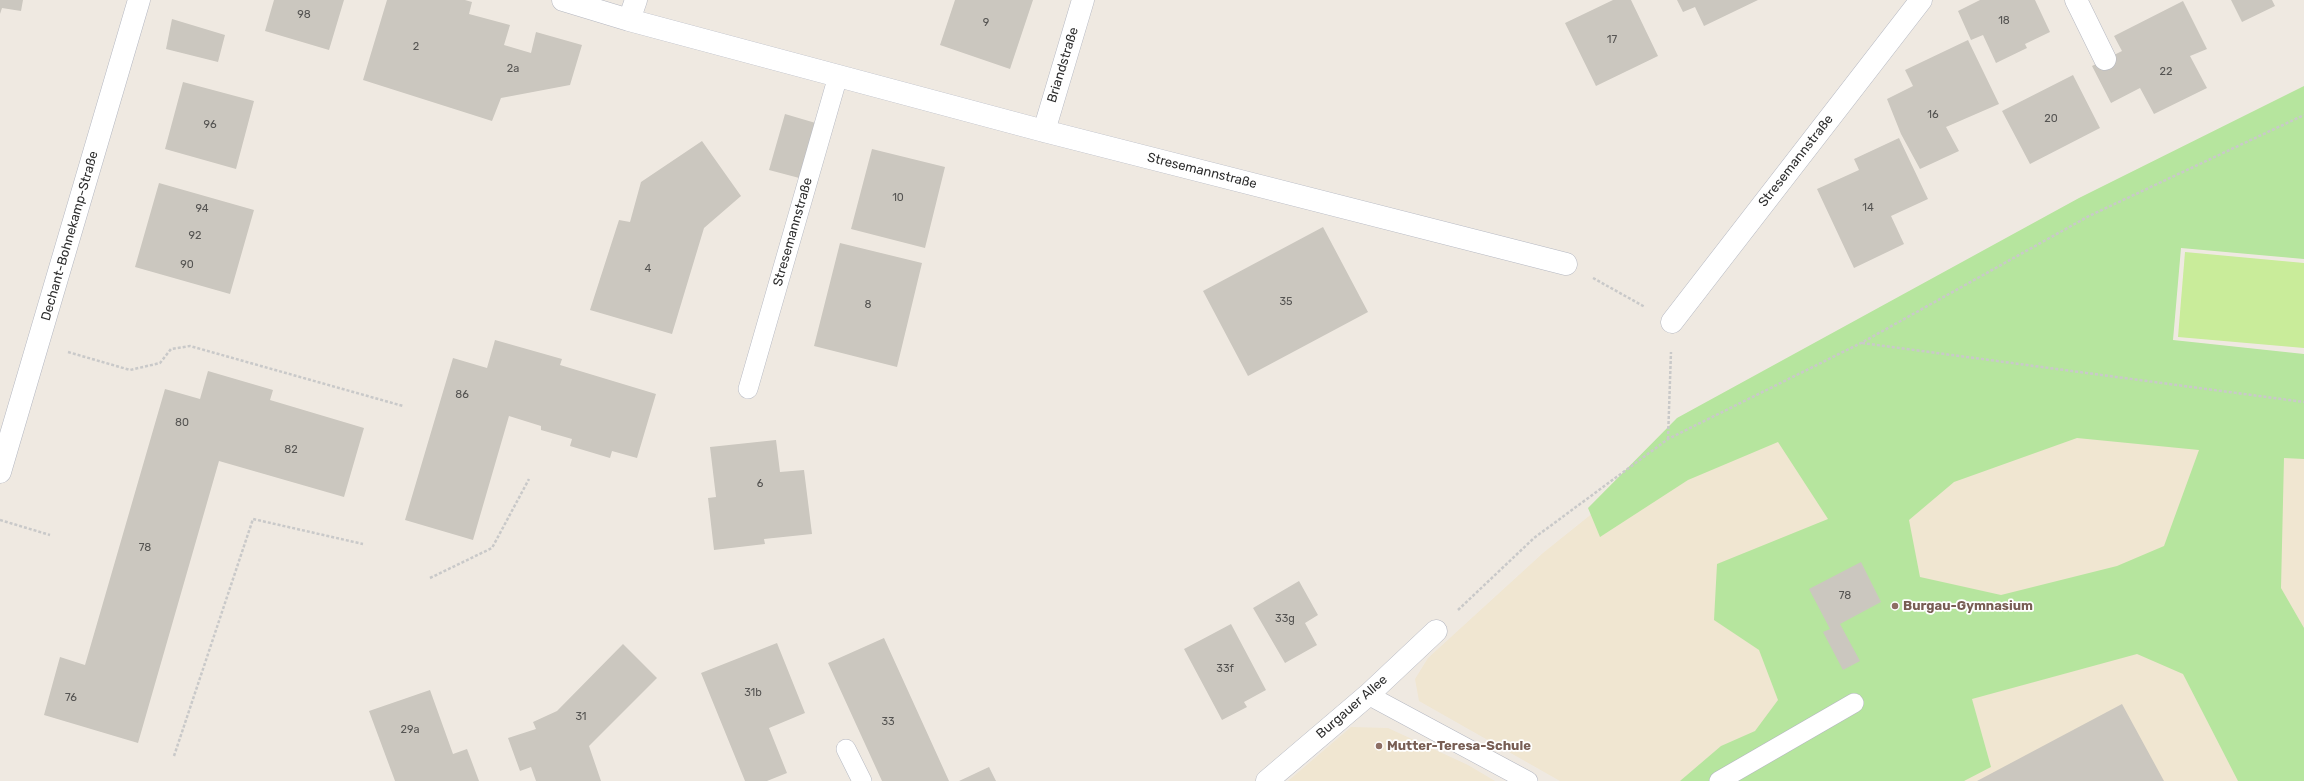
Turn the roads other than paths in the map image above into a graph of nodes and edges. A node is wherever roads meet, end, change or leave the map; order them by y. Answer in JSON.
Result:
{"nodes":[{"id":1,"x":139,"y":0,"type":"edge"},
{"id":2,"x":563,"y":0,"type":"edge"},
{"id":3,"x":1083,"y":0,"type":"edge"},
{"id":4,"x":1921,"y":0,"type":"edge"},
{"id":5,"x":2076,"y":0,"type":"edge"},
{"id":6,"x":633,"y":10,"type":"edge"},
{"id":7,"x":2105,"y":59,"type":"dead end"},
{"id":8,"x":838,"y":76,"type":"junction"},
{"id":9,"x":1044,"y":131,"type":"junction"},
{"id":10,"x":1566,"y":264,"type":"road end"},
{"id":11,"x":1672,"y":322,"type":"road end"},
{"id":12,"x":748,"y":389,"type":"dead end"},
{"id":13,"x":0,"y":472,"type":"edge"},
{"id":14,"x":1436,"y":631,"type":"road end"},
{"id":15,"x":1368,"y":695,"type":"junction"},
{"id":16,"x":1854,"y":703,"type":"dead end"},
{"id":17,"x":846,"y":749,"type":"dead end"},
{"id":18,"x":862,"y":781,"type":"edge"},
{"id":19,"x":1266,"y":781,"type":"edge"},
{"id":20,"x":1528,"y":781,"type":"edge"},
{"id":21,"x":1719,"y":781,"type":"edge"}],
"edges":[{"from":1,"to":13,"type":"street","name":"Dechant-Bohnekamp-Straße"},
{"from":2,"to":6,"type":"street","name":"Stresemannstraße"},
{"from":3,"to":9,"type":"street","name":"Briandstraße"},
{"from":4,"to":11,"type":"street","name":"Stresemannstraße"},
{"from":5,"to":7,"type":"street"},
{"from":6,"to":8,"type":"street","name":"Stresemannstraße"},
{"from":8,"to":9,"type":"street","name":"Stresemannstraße"},
{"from":8,"to":12,"type":"lane","name":"Stresemannstraße"},
{"from":9,"to":10,"type":"street","name":"Stresemannstraße"},
{"from":14,"to":15,"type":"street","name":"Burgauer Allee"},
{"from":15,"to":19,"type":"street","name":"Burgauer Allee"},
{"from":15,"to":20,"type":"lane"},
{"from":16,"to":21,"type":"lane"},
{"from":17,"to":18,"type":"lane"}]}
